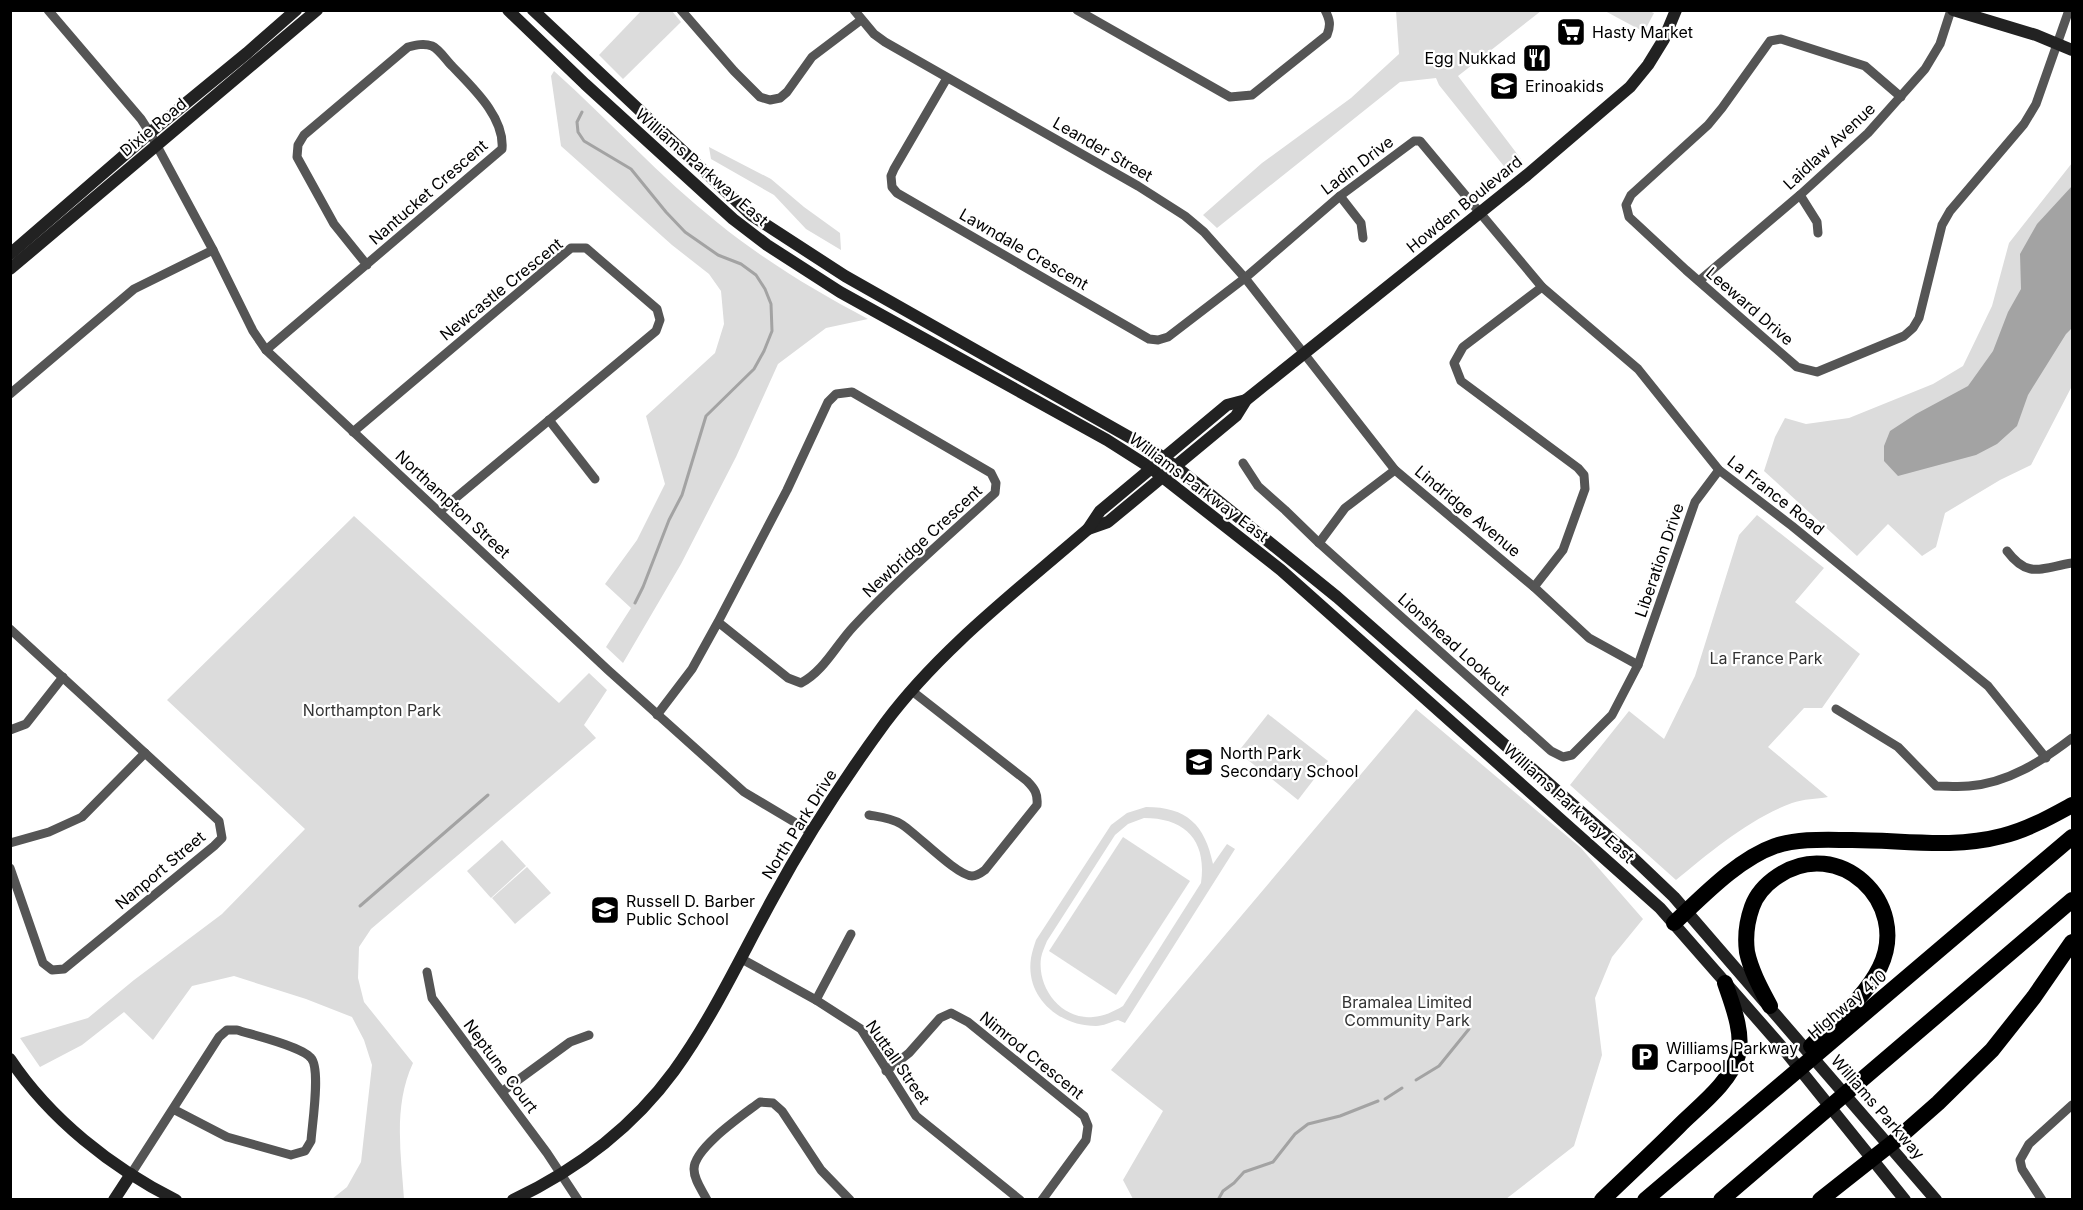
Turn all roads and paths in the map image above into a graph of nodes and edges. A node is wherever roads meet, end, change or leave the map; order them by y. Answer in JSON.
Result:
{"nodes":[{"id":1,"x":48,"y":10,"type":"edge"},
{"id":2,"x":296,"y":10,"type":"edge"},
{"id":3,"x":317,"y":10,"type":"edge"},
{"id":4,"x":508,"y":10,"type":"edge"},
{"id":5,"x":533,"y":10,"type":"edge"},
{"id":6,"x":681,"y":10,"type":"edge"},
{"id":7,"x":854,"y":10,"type":"edge"},
{"id":8,"x":1077,"y":10,"type":"edge"},
{"id":9,"x":1324,"y":10,"type":"edge"},
{"id":10,"x":1676,"y":10,"type":"edge"},
{"id":11,"x":1952,"y":10,"type":"edge"},
{"id":12,"x":2069,"y":10,"type":"edge"},
{"id":13,"x":861,"y":20,"type":"junction"},
{"id":14,"x":2058,"y":44,"type":"junction"},
{"id":15,"x":2073,"y":50,"type":"edge"},
{"id":16,"x":947,"y":78,"type":"junction"},
{"id":17,"x":1901,"y":97,"type":"junction"},
{"id":18,"x":150,"y":133,"type":"junction"},
{"id":19,"x":158,"y":145,"type":"junction"},
{"id":20,"x":1800,"y":195,"type":"junction"},
{"id":21,"x":1340,"y":196,"type":"junction"},
{"id":22,"x":1479,"y":213,"type":"junction"},
{"id":23,"x":1818,"y":233,"type":"dead end"},
{"id":24,"x":1362,"y":238,"type":"dead end"},
{"id":25,"x":213,"y":250,"type":"junction"},
{"id":26,"x":10,"y":254,"type":"edge"},
{"id":27,"x":367,"y":265,"type":"junction"},
{"id":28,"x":10,"y":268,"type":"edge"},
{"id":29,"x":1245,"y":278,"type":"junction"},
{"id":30,"x":1699,"y":281,"type":"junction"},
{"id":31,"x":1542,"y":287,"type":"junction"},
{"id":32,"x":266,"y":350,"type":"junction"},
{"id":33,"x":1303,"y":354,"type":"junction"},
{"id":34,"x":10,"y":394,"type":"edge"},
{"id":35,"x":1246,"y":400,"type":"junction"},
{"id":36,"x":549,"y":420,"type":"junction"},
{"id":37,"x":353,"y":432,"type":"junction"},
{"id":38,"x":1163,"y":458,"type":"junction"},
{"id":39,"x":1243,"y":464,"type":"dead end"},
{"id":40,"x":1175,"y":466,"type":"junction"},
{"id":41,"x":1151,"y":468,"type":"junction"},
{"id":42,"x":1395,"y":470,"type":"junction"},
{"id":43,"x":1719,"y":470,"type":"junction"},
{"id":44,"x":1162,"y":477,"type":"junction"},
{"id":45,"x":596,"y":479,"type":"dead end"},
{"id":46,"x":440,"y":511,"type":"junction"},
{"id":47,"x":1088,"y":529,"type":"junction"},
{"id":48,"x":1319,"y":543,"type":"junction"},
{"id":49,"x":2007,"y":551,"type":"dead end"},
{"id":50,"x":2073,"y":563,"type":"edge"},
{"id":51,"x":1534,"y":587,"type":"junction"},
{"id":52,"x":718,"y":622,"type":"junction"},
{"id":53,"x":10,"y":629,"type":"edge"},
{"id":54,"x":1638,"y":666,"type":"junction"},
{"id":55,"x":63,"y":677,"type":"junction"},
{"id":56,"x":912,"y":691,"type":"junction"},
{"id":57,"x":1836,"y":709,"type":"dead end"},
{"id":58,"x":657,"y":715,"type":"junction"},
{"id":59,"x":10,"y":730,"type":"edge"},
{"id":60,"x":2073,"y":738,"type":"edge"},
{"id":61,"x":145,"y":753,"type":"junction"},
{"id":62,"x":2046,"y":758,"type":"junction"},
{"id":63,"x":2073,"y":805,"type":"edge"},
{"id":64,"x":869,"y":815,"type":"dead end"},
{"id":65,"x":811,"y":832,"type":"junction"},
{"id":66,"x":2073,"y":837,"type":"edge"},
{"id":67,"x":10,"y":843,"type":"edge"},
{"id":68,"x":10,"y":868,"type":"edge"},
{"id":69,"x":2073,"y":900,"type":"edge"},
{"id":70,"x":1680,"y":917,"type":"junction"},
{"id":71,"x":852,"y":933,"type":"dead end"},
{"id":72,"x":2073,"y":942,"type":"edge"},
{"id":73,"x":740,"y":958,"type":"junction"},
{"id":74,"x":427,"y":972,"type":"dead end"},
{"id":75,"x":1725,"y":983,"type":"junction"},
{"id":76,"x":816,"y":999,"type":"junction"},
{"id":77,"x":1770,"y":1006,"type":"junction"},
{"id":78,"x":589,"y":1035,"type":"dead end"},
{"id":79,"x":1796,"y":1036,"type":"joint"},
{"id":80,"x":10,"y":1059,"type":"edge"},
{"id":81,"x":886,"y":1071,"type":"junction"},
{"id":82,"x":1778,"y":1086,"type":"junction"},
{"id":83,"x":503,"y":1091,"type":"junction"},
{"id":84,"x":2073,"y":1105,"type":"edge"},
{"id":85,"x":173,"y":1109,"type":"junction"},
{"id":86,"x":1890,"y":1145,"type":"junction"},
{"id":87,"x":1873,"y":1159,"type":"junction"},
{"id":88,"x":561,"y":1173,"type":"junction"},
{"id":89,"x":130,"y":1174,"type":"junction"},
{"id":90,"x":114,"y":1200,"type":"edge"},
{"id":91,"x":176,"y":1200,"type":"edge"},
{"id":92,"x":513,"y":1200,"type":"edge"},
{"id":93,"x":578,"y":1200,"type":"edge"},
{"id":94,"x":708,"y":1200,"type":"edge"},
{"id":95,"x":850,"y":1200,"type":"edge"},
{"id":96,"x":1020,"y":1200,"type":"edge"},
{"id":97,"x":1042,"y":1200,"type":"edge"},
{"id":98,"x":1602,"y":1200,"type":"edge"},
{"id":99,"x":1645,"y":1200,"type":"edge"},
{"id":100,"x":1722,"y":1200,"type":"edge"},
{"id":101,"x":1820,"y":1200,"type":"edge"},
{"id":102,"x":1905,"y":1200,"type":"edge"},
{"id":103,"x":1936,"y":1200,"type":"edge"},
{"id":104,"x":2042,"y":1200,"type":"edge"}],
"edges":[{"from":1,"to":18,"type":"street","name":"Northampton Street"},
{"from":2,"to":18,"type":"main road","name":"Dixie Road"},
{"from":3,"to":19,"type":"main road","name":"Dixie Road"},
{"from":4,"to":41,"type":"main road","name":"Williams Parkway East"},
{"from":5,"to":38,"type":"main road","name":"Williams Parkway East"},
{"from":6,"to":13,"type":"street"},
{"from":7,"to":13,"type":"street","name":"Leander Street"},
{"from":8,"to":9,"type":"street"},
{"from":10,"to":22,"type":"main road","name":"Howden Boulevard"},
{"from":11,"to":14,"type":"main road"},
{"from":11,"to":17,"type":"street","name":"Laidlaw Avenue"},
{"from":12,"to":14,"type":"street","name":"Leeward Drive"},
{"from":13,"to":16,"type":"street","name":"Leander Street"},
{"from":14,"to":15,"type":"main road"},
{"from":14,"to":30,"type":"street","name":"Leeward Drive"},
{"from":16,"to":29,"type":"street","name":"Leander Street"},
{"from":16,"to":29,"type":"street","name":"Lawndale Crescent"},
{"from":17,"to":20,"type":"street","name":"Laidlaw Avenue"},
{"from":17,"to":30,"type":"street","name":"Leeward Drive"},
{"from":18,"to":19,"type":"street","name":"Northampton Street"},
{"from":18,"to":26,"type":"main road","name":"Dixie Road"},
{"from":19,"to":25,"type":"street","name":"Northampton Street"},
{"from":19,"to":28,"type":"main road","name":"Dixie Road"},
{"from":20,"to":23,"type":"street"},
{"from":20,"to":30,"type":"street","name":"Laidlaw Avenue"},
{"from":21,"to":22,"type":"street","name":"Ladin Drive"},
{"from":21,"to":24,"type":"street"},
{"from":21,"to":29,"type":"street","name":"Ladin Drive"},
{"from":22,"to":31,"type":"street","name":"La France Road"},
{"from":22,"to":33,"type":"main road","name":"Howden Boulevard"},
{"from":25,"to":32,"type":"street","name":"Northampton Street"},
{"from":25,"to":34,"type":"street"},
{"from":27,"to":27,"type":"street","name":"Nantucket Crescent"},
{"from":27,"to":32,"type":"street","name":"Nantucket Crescent"},
{"from":29,"to":33,"type":"street","name":"Leander Street"},
{"from":31,"to":43,"type":"street","name":"La France Road"},
{"from":31,"to":51,"type":"street"},
{"from":32,"to":37,"type":"street","name":"Northampton Street"},
{"from":33,"to":35,"type":"main road","name":"Howden Boulevard"},
{"from":33,"to":42,"type":"street","name":"Lindridge Avenue"},
{"from":35,"to":38,"type":"main road","name":"Howden Boulevard"},
{"from":35,"to":40,"type":"main road","name":"Howden Boulevard"},
{"from":36,"to":37,"type":"street","name":"Newcastle Crescent"},
{"from":36,"to":45,"type":"street"},
{"from":36,"to":46,"type":"street","name":"Newcastle Crescent"},
{"from":37,"to":46,"type":"street","name":"Northampton Street"},
{"from":38,"to":40,"type":"main road","name":"Williams Parkway East"},
{"from":38,"to":41,"type":"main road","name":"Howden Boulevard"},
{"from":39,"to":48,"type":"street","name":"Lionshead Lookout"},
{"from":40,"to":44,"type":"main road","name":"Howden Boulevard"},
{"from":40,"to":70,"type":"main road","name":"Williams Parkway East"},
{"from":41,"to":44,"type":"main road","name":"Williams Parkway East"},
{"from":41,"to":47,"type":"main road","name":"North Park Drive"},
{"from":42,"to":48,"type":"street"},
{"from":42,"to":51,"type":"street","name":"Lindridge Avenue"},
{"from":43,"to":54,"type":"street","name":"Liberation Drive"},
{"from":43,"to":62,"type":"street","name":"La France Road"},
{"from":44,"to":47,"type":"main road","name":"North Park Drive"},
{"from":44,"to":70,"type":"main road","name":"Williams Parkway East"},
{"from":46,"to":58,"type":"street","name":"Northampton Street"},
{"from":47,"to":56,"type":"main road","name":"North Park Drive"},
{"from":48,"to":54,"type":"street","name":"Lionshead Lookout"},
{"from":49,"to":50,"type":"street"},
{"from":51,"to":54,"type":"street","name":"Lindridge Avenue"},
{"from":52,"to":52,"type":"street","name":"Newbridge Crescent"},
{"from":52,"to":58,"type":"street","name":"Newbridge Crescent"},
{"from":53,"to":55,"type":"street","name":"Nanport Street"},
{"from":55,"to":59,"type":"street"},
{"from":55,"to":61,"type":"street","name":"Nanport Street"},
{"from":56,"to":64,"type":"street"},
{"from":56,"to":65,"type":"main road","name":"North Park Drive"},
{"from":57,"to":62,"type":"street"},
{"from":58,"to":65,"type":"street","name":"Northampton Street"},
{"from":60,"to":62,"type":"street"},
{"from":61,"to":67,"type":"street"},
{"from":61,"to":68,"type":"street","name":"Nanport Street"},
{"from":63,"to":70,"type":"highway"},
{"from":65,"to":73,"type":"main road","name":"North Park Drive"},
{"from":66,"to":82,"type":"highway","name":"Highway 410"},
{"from":69,"to":100,"type":"highway"},
{"from":70,"to":75,"type":"main road","name":"Williams Parkway East"},
{"from":70,"to":77,"type":"main road","name":"Williams Parkway East"},
{"from":71,"to":76,"type":"street"},
{"from":72,"to":86,"type":"highway"},
{"from":73,"to":76,"type":"street","name":"Nuttall Street"},
{"from":73,"to":88,"type":"main road","name":"North Park Drive"},
{"from":74,"to":83,"type":"street","name":"Neptune Court"},
{"from":75,"to":87,"type":"main road","name":"Williams Parkway East"},
{"from":75,"to":98,"type":"highway"},
{"from":76,"to":81,"type":"street","name":"Nuttall Street"},
{"from":77,"to":79,"type":"main road","name":"Williams Parkway East"},
{"from":77,"to":82,"type":"highway"},
{"from":78,"to":83,"type":"street"},
{"from":79,"to":86,"type":"main road","name":"Williams Parkway"},
{"from":80,"to":89,"type":"main road"},
{"from":81,"to":96,"type":"street","name":"Nuttall Street"},
{"from":81,"to":97,"type":"street","name":"Nimrod Crescent"},
{"from":82,"to":99,"type":"highway","name":"Highway 410"},
{"from":83,"to":88,"type":"street","name":"Neptune Court"},
{"from":84,"to":104,"type":"street"},
{"from":85,"to":85,"type":"street"},
{"from":85,"to":89,"type":"street"},
{"from":86,"to":87,"type":"highway"},
{"from":86,"to":103,"type":"main road","name":"Williams Parkway"},
{"from":87,"to":101,"type":"highway"},
{"from":87,"to":102,"type":"main road"},
{"from":88,"to":92,"type":"main road","name":"North Park Drive"},
{"from":88,"to":93,"type":"street","name":"Neptune Court"},
{"from":89,"to":90,"type":"main road"},
{"from":89,"to":91,"type":"main road"},
{"from":94,"to":95,"type":"street"}]}
